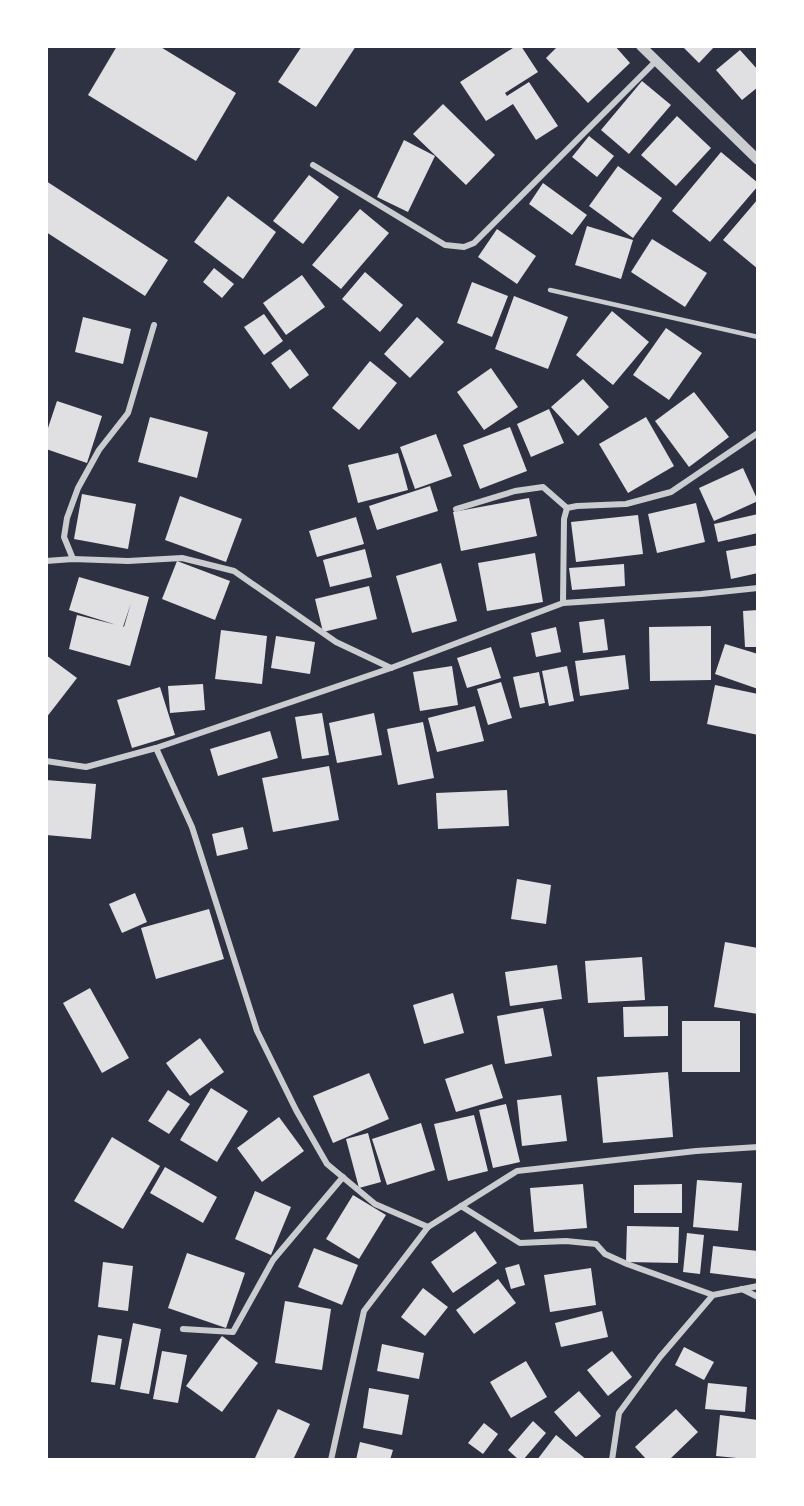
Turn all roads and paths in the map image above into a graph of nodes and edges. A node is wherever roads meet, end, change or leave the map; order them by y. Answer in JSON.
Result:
{"nodes":[{"id":1,"x":641,"y":46,"type":"edge"},
{"id":2,"x":656,"y":61,"type":"junction"},
{"id":3,"x":758,"y":160,"type":"edge"},
{"id":4,"x":313,"y":165,"type":"dead end"},
{"id":5,"x":550,"y":290,"type":"dead end"},
{"id":6,"x":154,"y":325,"type":"dead end"},
{"id":7,"x":758,"y":337,"type":"edge"},
{"id":8,"x":758,"y":433,"type":"edge"},
{"id":9,"x":567,"y":508,"type":"junction"},
{"id":10,"x":456,"y":509,"type":"dead end"},
{"id":11,"x":73,"y":559,"type":"junction"},
{"id":12,"x":46,"y":561,"type":"edge"},
{"id":13,"x":758,"y":588,"type":"edge"},
{"id":14,"x":563,"y":603,"type":"junction"},
{"id":15,"x":392,"y":668,"type":"junction"},
{"id":16,"x":156,"y":748,"type":"junction"},
{"id":17,"x":46,"y":761,"type":"edge"},
{"id":18,"x":758,"y":1148,"type":"edge"},
{"id":19,"x":343,"y":1178,"type":"junction"},
{"id":20,"x":461,"y":1206,"type":"junction"},
{"id":21,"x":428,"y":1227,"type":"junction"},
{"id":22,"x":758,"y":1286,"type":"edge"},
{"id":23,"x":741,"y":1289,"type":"junction"},
{"id":24,"x":713,"y":1295,"type":"junction"},
{"id":25,"x":758,"y":1297,"type":"edge"},
{"id":26,"x":183,"y":1329,"type":"dead end"},
{"id":27,"x":331,"y":1460,"type":"edge"},
{"id":28,"x":612,"y":1460,"type":"edge"}],
"edges":[{"from":1,"to":2,"type":"street"},
{"from":2,"to":3,"type":"street"},
{"from":2,"to":4,"type":"street"},
{"from":5,"to":7,"type":"lane"},
{"from":6,"to":11,"type":"street"},
{"from":8,"to":9,"type":"street"},
{"from":9,"to":10,"type":"street"},
{"from":9,"to":14,"type":"street"},
{"from":11,"to":12,"type":"street"},
{"from":11,"to":15,"type":"street"},
{"from":13,"to":14,"type":"street"},
{"from":14,"to":15,"type":"street"},
{"from":15,"to":16,"type":"street"},
{"from":16,"to":17,"type":"street"},
{"from":16,"to":19,"type":"street"},
{"from":18,"to":20,"type":"street"},
{"from":19,"to":21,"type":"street"},
{"from":19,"to":26,"type":"street"},
{"from":20,"to":21,"type":"street"},
{"from":20,"to":24,"type":"street"},
{"from":21,"to":27,"type":"street"},
{"from":22,"to":23,"type":"street"},
{"from":23,"to":24,"type":"street"},
{"from":23,"to":25,"type":"street"},
{"from":24,"to":28,"type":"street"}]}
